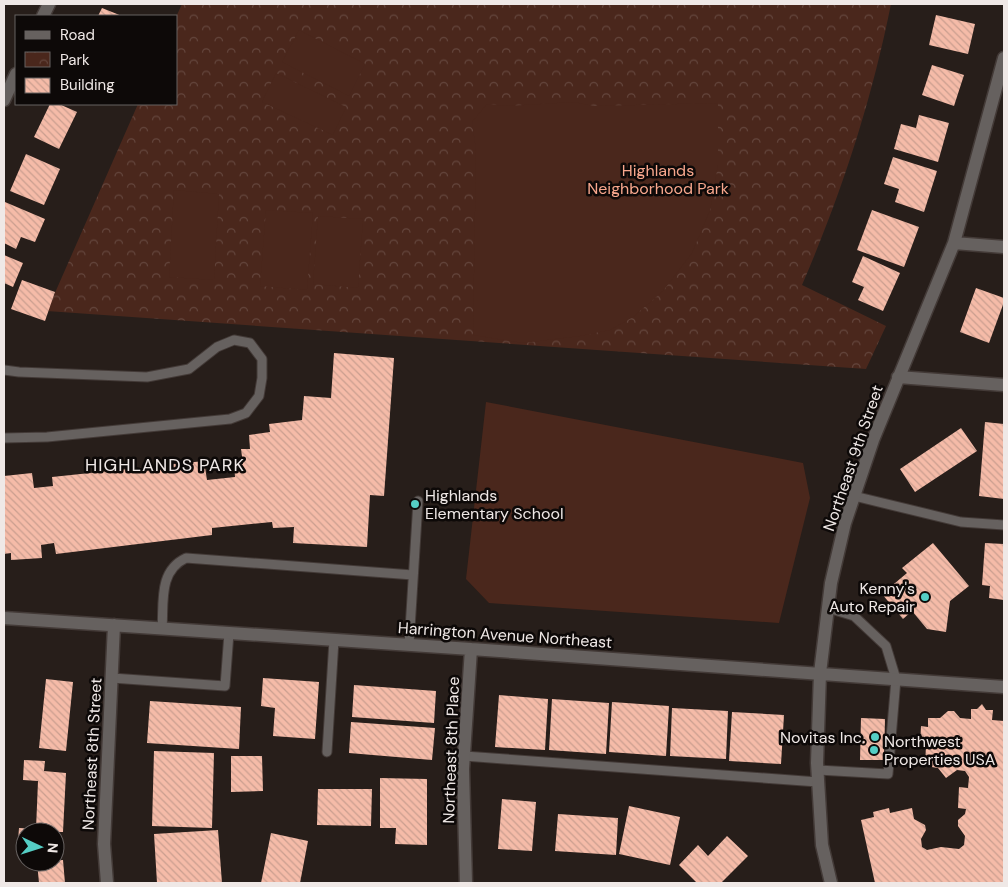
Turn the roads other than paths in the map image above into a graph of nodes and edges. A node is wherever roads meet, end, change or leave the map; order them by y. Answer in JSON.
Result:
{"nodes":[{"id":1,"x":1004,"y":58,"type":"edge"},
{"id":2,"x":15,"y":76,"type":"edge"},
{"id":3,"x":4,"y":100,"type":"edge"},
{"id":4,"x":954,"y":243,"type":"junction"},
{"id":5,"x":1004,"y":247,"type":"edge"},
{"id":6,"x":4,"y":370,"type":"edge"},
{"id":7,"x":898,"y":377,"type":"junction"},
{"id":8,"x":1004,"y":385,"type":"edge"},
{"id":9,"x":4,"y":438,"type":"edge"},
{"id":10,"x":854,"y":496,"type":"junction"},
{"id":11,"x":418,"y":501,"type":"dead end"},
{"id":12,"x":1004,"y":525,"type":"edge"},
{"id":13,"x":413,"y":575,"type":"junction"},
{"id":14,"x":828,"y":608,"type":"junction"},
{"id":15,"x":4,"y":618,"type":"edge"},
{"id":16,"x":114,"y":625,"type":"junction"},
{"id":17,"x":162,"y":629,"type":"junction"},
{"id":18,"x":229,"y":633,"type":"junction"},
{"id":19,"x":334,"y":640,"type":"junction"},
{"id":20,"x":409,"y":645,"type":"junction"},
{"id":21,"x":471,"y":649,"type":"junction"},
{"id":22,"x":820,"y":674,"type":"junction"},
{"id":23,"x":112,"y":678,"type":"junction"},
{"id":24,"x":896,"y":679,"type":"junction"},
{"id":25,"x":1004,"y":684,"type":"edge"},
{"id":26,"x":327,"y":752,"type":"dead end"},
{"id":27,"x":464,"y":756,"type":"junction"},
{"id":28,"x":818,"y":776,"type":"junction"},
{"id":29,"x":107,"y":883,"type":"edge"},
{"id":30,"x":466,"y":883,"type":"edge"},
{"id":31,"x":831,"y":883,"type":"edge"}],
"edges":[{"from":1,"to":4,"type":"street","name":"Northeast 9th Street"},
{"from":2,"to":3,"type":"street"},
{"from":4,"to":5,"type":"street"},
{"from":4,"to":7,"type":"street","name":"Northeast 9th Street"},
{"from":6,"to":9,"type":"lane"},
{"from":7,"to":8,"type":"street"},
{"from":7,"to":10,"type":"street","name":"Northeast 9th Street"},
{"from":10,"to":12,"type":"lane"},
{"from":10,"to":14,"type":"street","name":"Northeast 9th Street"},
{"from":11,"to":13,"type":"lane"},
{"from":13,"to":17,"type":"lane"},
{"from":13,"to":20,"type":"lane"},
{"from":14,"to":22,"type":"street","name":"Northeast 9th Street"},
{"from":14,"to":24,"type":"lane"},
{"from":15,"to":16,"type":"street","name":"Harrington Avenue Northeast"},
{"from":16,"to":17,"type":"street","name":"Harrington Avenue Northeast"},
{"from":16,"to":23,"type":"street","name":"Northeast 8th Street"},
{"from":17,"to":18,"type":"street","name":"Harrington Avenue Northeast"},
{"from":18,"to":19,"type":"street","name":"Harrington Avenue Northeast"},
{"from":18,"to":23,"type":"lane"},
{"from":19,"to":20,"type":"street","name":"Harrington Avenue Northeast"},
{"from":19,"to":26,"type":"lane"},
{"from":20,"to":21,"type":"street","name":"Harrington Avenue Northeast"},
{"from":21,"to":22,"type":"street","name":"Harrington Avenue Northeast"},
{"from":21,"to":27,"type":"street","name":"Northeast 8th Place"},
{"from":22,"to":24,"type":"street","name":"Harrington Avenue Northeast"},
{"from":22,"to":28,"type":"street","name":"Northeast 9th Street"},
{"from":23,"to":29,"type":"street","name":"Northeast 8th Street"},
{"from":24,"to":25,"type":"street","name":"Harrington Avenue Northeast"},
{"from":24,"to":28,"type":"lane"},
{"from":27,"to":28,"type":"lane"},
{"from":27,"to":30,"type":"street","name":"Northeast 8th Place"},
{"from":28,"to":31,"type":"street","name":"Northeast 9th Street"}]}
